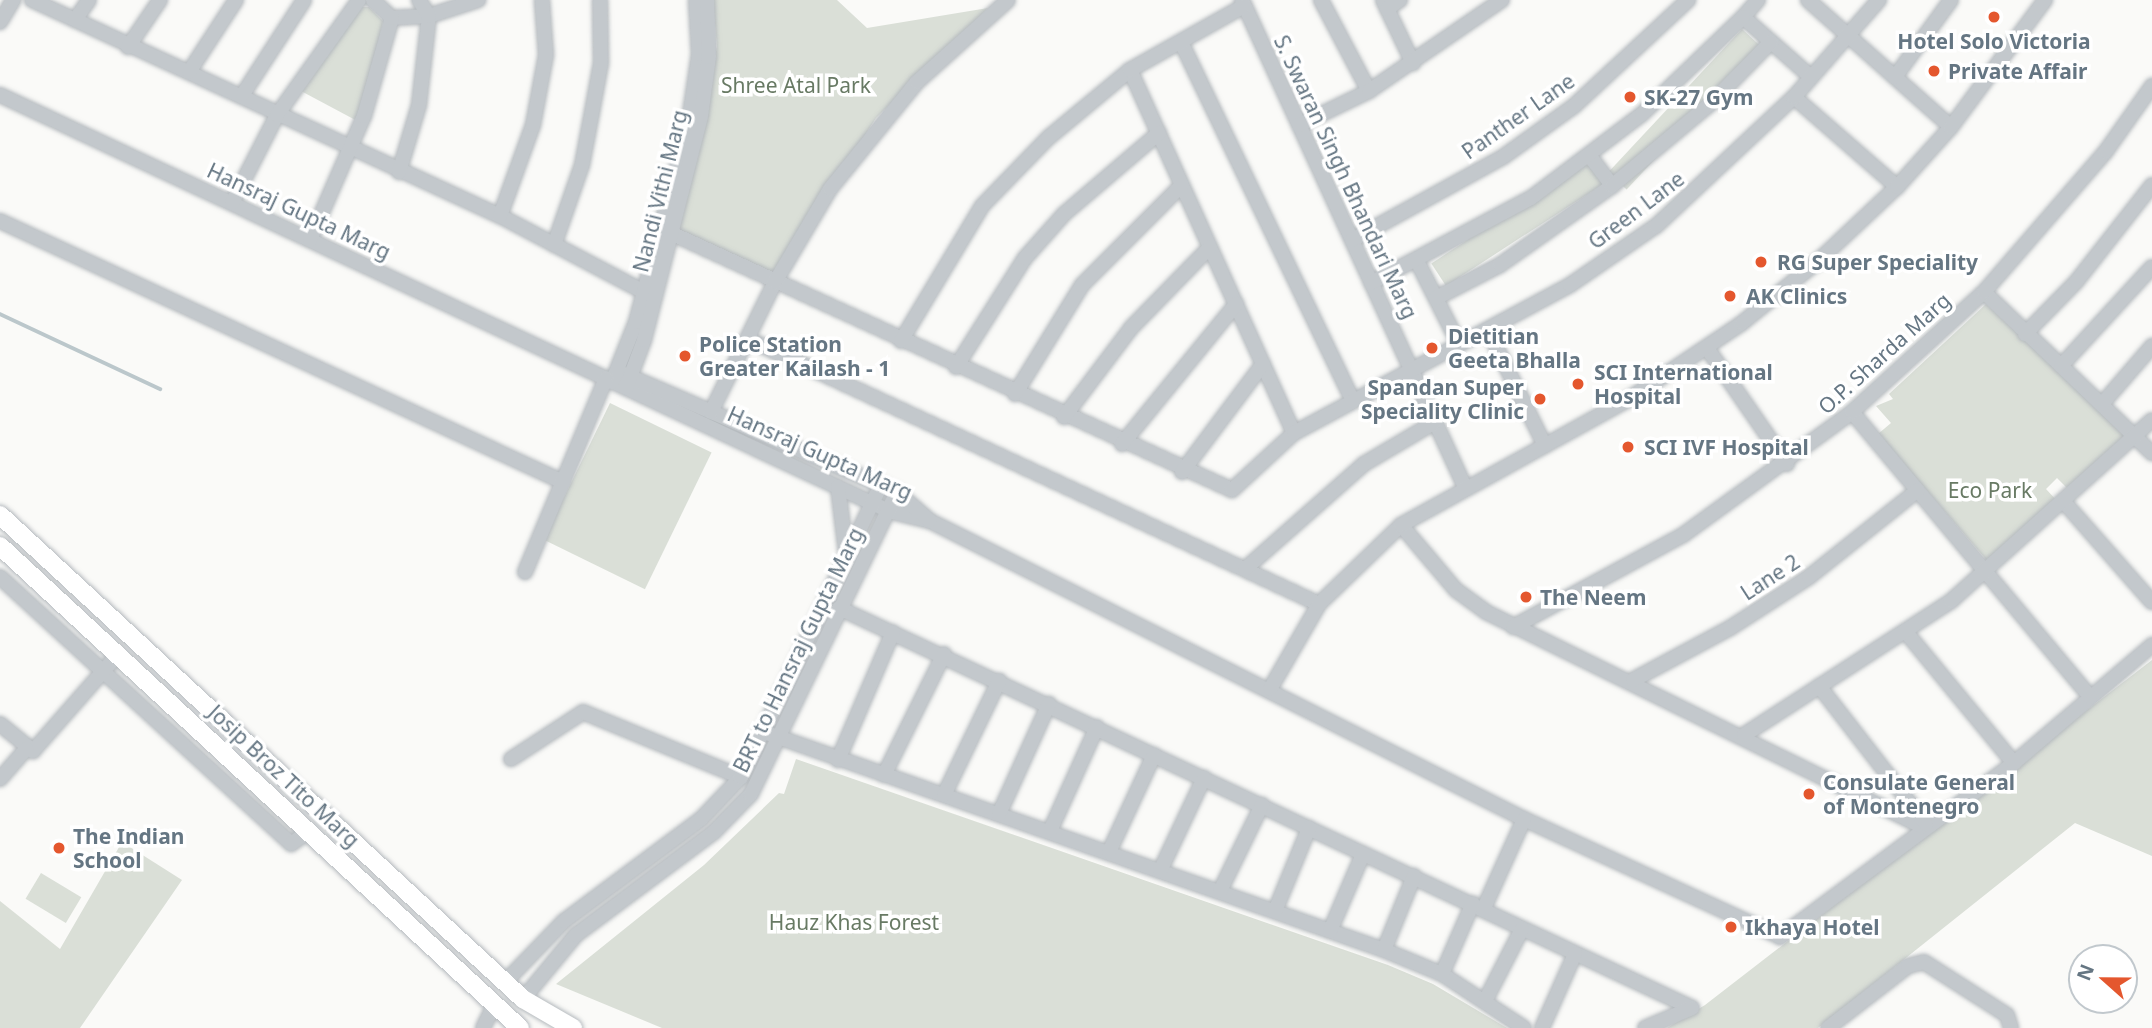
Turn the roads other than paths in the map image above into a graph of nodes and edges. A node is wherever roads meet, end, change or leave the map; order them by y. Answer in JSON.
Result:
{"nodes":[{"id":1,"x":13,"y":0,"type":"edge"},
{"id":2,"x":32,"y":0,"type":"edge"},
{"id":3,"x":89,"y":0,"type":"edge"},
{"id":4,"x":160,"y":0,"type":"edge"},
{"id":5,"x":236,"y":0,"type":"edge"},
{"id":6,"x":304,"y":0,"type":"edge"},
{"id":7,"x":359,"y":0,"type":"edge"},
{"id":8,"x":373,"y":0,"type":"edge"},
{"id":9,"x":419,"y":0,"type":"edge"},
{"id":10,"x":478,"y":0,"type":"edge"},
{"id":11,"x":542,"y":0,"type":"edge"},
{"id":12,"x":600,"y":0,"type":"edge"},
{"id":13,"x":695,"y":0,"type":"edge"},
{"id":14,"x":707,"y":0,"type":"edge"},
{"id":15,"x":1008,"y":0,"type":"edge"},
{"id":16,"x":1321,"y":0,"type":"edge"},
{"id":17,"x":1502,"y":0,"type":"edge"},
{"id":18,"x":1688,"y":0,"type":"edge"},
{"id":19,"x":1758,"y":0,"type":"edge"},
{"id":20,"x":1808,"y":0,"type":"edge"},
{"id":21,"x":1879,"y":0,"type":"edge"},
{"id":22,"x":1951,"y":0,"type":"edge"},
{"id":23,"x":2045,"y":0,"type":"edge"},
{"id":24,"x":1243,"y":3,"type":"edge"},
{"id":25,"x":1390,"y":3,"type":"edge"},
{"id":26,"x":429,"y":16,"type":"junction"},
{"id":27,"x":1743,"y":17,"type":"junction"},
{"id":28,"x":392,"y":18,"type":"junction"},
{"id":29,"x":75,"y":20,"type":"junction"},
{"id":30,"x":0,"y":22,"type":"edge"},
{"id":31,"x":1849,"y":36,"type":"junction"},
{"id":32,"x":1181,"y":42,"type":"junction"},
{"id":33,"x":1771,"y":43,"type":"junction"},
{"id":34,"x":128,"y":47,"type":"junction"},
{"id":35,"x":1413,"y":63,"type":"junction"},
{"id":36,"x":1130,"y":70,"type":"junction"},
{"id":37,"x":189,"y":72,"type":"junction"},
{"id":38,"x":1811,"y":77,"type":"junction"},
{"id":39,"x":1895,"y":77,"type":"junction"},
{"id":40,"x":2152,"y":86,"type":"edge"},
{"id":41,"x":1369,"y":91,"type":"junction"},
{"id":42,"x":243,"y":94,"type":"junction"},
{"id":43,"x":0,"y":95,"type":"edge"},
{"id":44,"x":1794,"y":97,"type":"junction"},
{"id":45,"x":277,"y":115,"type":"junction"},
{"id":46,"x":1299,"y":125,"type":"junction"},
{"id":47,"x":1951,"y":127,"type":"junction"},
{"id":48,"x":1158,"y":133,"type":"junction"},
{"id":49,"x":350,"y":149,"type":"junction"},
{"id":50,"x":1589,"y":155,"type":"junction"},
{"id":51,"x":399,"y":172,"type":"junction"},
{"id":52,"x":1182,"y":185,"type":"junction"},
{"id":53,"x":2152,"y":185,"type":"edge"},
{"id":54,"x":1612,"y":186,"type":"junction"},
{"id":55,"x":1897,"y":187,"type":"junction"},
{"id":56,"x":232,"y":204,"type":"junction"},
{"id":57,"x":500,"y":216,"type":"junction"},
{"id":58,"x":0,"y":221,"type":"edge"},
{"id":59,"x":665,"y":231,"type":"junction"},
{"id":60,"x":310,"y":240,"type":"junction"},
{"id":61,"x":1352,"y":240,"type":"junction"},
{"id":62,"x":554,"y":245,"type":"junction"},
{"id":63,"x":1210,"y":247,"type":"junction"},
{"id":64,"x":1417,"y":261,"type":"junction"},
{"id":65,"x":2152,"y":267,"type":"edge"},
{"id":66,"x":775,"y":282,"type":"junction"},
{"id":67,"x":1371,"y":283,"type":"junction"},
{"id":68,"x":644,"y":292,"type":"junction"},
{"id":69,"x":1984,"y":292,"type":"junction"},
{"id":70,"x":1436,"y":298,"type":"junction"},
{"id":71,"x":1236,"y":304,"type":"junction"},
{"id":72,"x":1488,"y":330,"type":"junction"},
{"id":73,"x":2025,"y":334,"type":"junction"},
{"id":74,"x":748,"y":339,"type":"junction"},
{"id":75,"x":901,"y":341,"type":"junction"},
{"id":76,"x":1459,"y":344,"type":"junction"},
{"id":77,"x":2152,"y":346,"type":"edge"},
{"id":78,"x":1707,"y":348,"type":"junction"},
{"id":79,"x":1263,"y":364,"type":"junction"},
{"id":80,"x":2061,"y":366,"type":"junction"},
{"id":81,"x":956,"y":367,"type":"junction"},
{"id":82,"x":1411,"y":368,"type":"junction"},
{"id":83,"x":612,"y":377,"type":"junction"},
{"id":84,"x":629,"y":382,"type":"junction"},
{"id":85,"x":1015,"y":394,"type":"junction"},
{"id":86,"x":1352,"y":399,"type":"junction"},
{"id":87,"x":2102,"y":404,"type":"junction"},
{"id":88,"x":711,"y":412,"type":"junction"},
{"id":89,"x":1852,"y":412,"type":"junction"},
{"id":90,"x":1064,"y":417,"type":"junction"},
{"id":91,"x":2152,"y":420,"type":"edge"},
{"id":92,"x":1435,"y":422,"type":"junction"},
{"id":93,"x":1294,"y":433,"type":"junction"},
{"id":94,"x":2136,"y":438,"type":"junction"},
{"id":95,"x":1122,"y":444,"type":"junction"},
{"id":96,"x":1545,"y":446,"type":"junction"},
{"id":97,"x":2152,"y":453,"type":"edge"},
{"id":98,"x":1787,"y":464,"type":"junction"},
{"id":99,"x":1182,"y":472,"type":"junction"},
{"id":100,"x":563,"y":482,"type":"junction"},
{"id":101,"x":881,"y":485,"type":"junction"},
{"id":102,"x":1465,"y":486,"type":"junction"},
{"id":103,"x":838,"y":487,"type":"junction"},
{"id":104,"x":1918,"y":490,"type":"junction"},
{"id":105,"x":897,"y":492,"type":"junction"},
{"id":106,"x":2064,"y":502,"type":"junction"},
{"id":107,"x":872,"y":503,"type":"junction"},
{"id":108,"x":889,"y":511,"type":"junction"},
{"id":109,"x":0,"y":515,"type":"edge"},
{"id":110,"x":930,"y":521,"type":"junction"},
{"id":111,"x":1401,"y":524,"type":"junction"},
{"id":112,"x":0,"y":546,"type":"edge"},
{"id":113,"x":846,"y":557,"type":"junction"},
{"id":114,"x":1245,"y":569,"type":"junction"},
{"id":115,"x":525,"y":572,"type":"dead end"},
{"id":116,"x":1987,"y":572,"type":"junction"},
{"id":117,"x":0,"y":577,"type":"edge"},
{"id":118,"x":2152,"y":602,"type":"edge"},
{"id":119,"x":1320,"y":604,"type":"junction"},
{"id":120,"x":839,"y":608,"type":"junction"},
{"id":121,"x":1513,"y":627,"type":"junction"},
{"id":122,"x":1905,"y":631,"type":"junction"},
{"id":123,"x":893,"y":632,"type":"junction"},
{"id":124,"x":2152,"y":645,"type":"edge"},
{"id":125,"x":120,"y":653,"type":"junction"},
{"id":126,"x":944,"y":654,"type":"junction"},
{"id":127,"x":103,"y":671,"type":"junction"},
{"id":128,"x":1633,"y":680,"type":"junction"},
{"id":129,"x":999,"y":681,"type":"junction"},
{"id":130,"x":1819,"y":686,"type":"junction"},
{"id":131,"x":1270,"y":689,"type":"junction"},
{"id":132,"x":2090,"y":697,"type":"junction"},
{"id":133,"x":1049,"y":704,"type":"junction"},
{"id":134,"x":0,"y":724,"type":"edge"},
{"id":135,"x":1097,"y":727,"type":"junction"},
{"id":136,"x":761,"y":731,"type":"junction"},
{"id":137,"x":1744,"y":735,"type":"junction"},
{"id":138,"x":776,"y":739,"type":"junction"},
{"id":139,"x":26,"y":749,"type":"junction"},
{"id":140,"x":1154,"y":755,"type":"junction"},
{"id":141,"x":511,"y":759,"type":"dead end"},
{"id":142,"x":838,"y":760,"type":"junction"},
{"id":143,"x":2014,"y":763,"type":"junction"},
{"id":144,"x":884,"y":775,"type":"junction"},
{"id":145,"x":741,"y":777,"type":"junction"},
{"id":146,"x":1204,"y":778,"type":"junction"},
{"id":147,"x":0,"y":779,"type":"edge"},
{"id":148,"x":944,"y":796,"type":"junction"},
{"id":149,"x":716,"y":804,"type":"junction"},
{"id":150,"x":1262,"y":805,"type":"junction"},
{"id":151,"x":999,"y":814,"type":"junction"},
{"id":152,"x":730,"y":817,"type":"junction"},
{"id":153,"x":1524,"y":819,"type":"junction"},
{"id":154,"x":1924,"y":826,"type":"junction"},
{"id":155,"x":1309,"y":828,"type":"junction"},
{"id":156,"x":309,"y":831,"type":"junction"},
{"id":157,"x":1049,"y":831,"type":"junction"},
{"id":158,"x":1109,"y":852,"type":"junction"},
{"id":159,"x":1363,"y":853,"type":"junction"},
{"id":160,"x":1160,"y":871,"type":"junction"},
{"id":161,"x":1414,"y":876,"type":"junction"},
{"id":162,"x":1220,"y":891,"type":"junction"},
{"id":163,"x":1478,"y":906,"type":"junction"},
{"id":164,"x":1275,"y":911,"type":"junction"},
{"id":165,"x":1522,"y":929,"type":"junction"},
{"id":166,"x":1330,"y":930,"type":"junction"},
{"id":167,"x":1384,"y":950,"type":"junction"},
{"id":168,"x":1575,"y":954,"type":"junction"},
{"id":169,"x":1442,"y":974,"type":"junction"},
{"id":170,"x":506,"y":981,"type":"junction"},
{"id":171,"x":523,"y":999,"type":"junction"},
{"id":172,"x":1485,"y":1001,"type":"junction"},
{"id":173,"x":494,"y":1005,"type":"junction"},
{"id":174,"x":511,"y":1025,"type":"edge"},
{"id":175,"x":483,"y":1028,"type":"edge"},
{"id":176,"x":573,"y":1028,"type":"edge"},
{"id":177,"x":1524,"y":1028,"type":"edge"},
{"id":178,"x":1542,"y":1028,"type":"edge"},
{"id":179,"x":1645,"y":1028,"type":"edge"},
{"id":180,"x":1828,"y":1028,"type":"edge"},
{"id":181,"x":2011,"y":1028,"type":"edge"}],
"edges":[{"from":1,"to":30,"type":"street"},
{"from":2,"to":29,"type":"street"},
{"from":3,"to":29,"type":"street"},
{"from":4,"to":34,"type":"street"},
{"from":5,"to":37,"type":"street"},
{"from":6,"to":42,"type":"street"},
{"from":7,"to":45,"type":"street"},
{"from":8,"to":28,"type":"street"},
{"from":9,"to":26,"type":"street"},
{"from":10,"to":26,"type":"street"},
{"from":11,"to":57,"type":"street"},
{"from":12,"to":62,"type":"street"},
{"from":13,"to":59,"type":"street","name":"Nandi Vithi Marg"},
{"from":14,"to":59,"type":"street","name":"Nandi Vithi Marg"},
{"from":15,"to":66,"type":"street"},
{"from":16,"to":41,"type":"street"},
{"from":17,"to":35,"type":"street"},
{"from":18,"to":61,"type":"street","name":"Panther Lane"},
{"from":19,"to":27,"type":"street"},
{"from":20,"to":31,"type":"street"},
{"from":21,"to":31,"type":"street","name":"Green Lane"},
{"from":22,"to":39,"type":"street"},
{"from":23,"to":47,"type":"street"},
{"from":24,"to":32,"type":"street"},
{"from":24,"to":46,"type":"street","name":"S. Swaran Singh Bhandari Marg"},
{"from":25,"to":35,"type":"street"},
{"from":26,"to":28,"type":"street"},
{"from":26,"to":51,"type":"street"},
{"from":27,"to":33,"type":"street"},
{"from":27,"to":50,"type":"street"},
{"from":28,"to":49,"type":"street"},
{"from":29,"to":34,"type":"street"},
{"from":31,"to":38,"type":"street","name":"Green Lane"},
{"from":31,"to":39,"type":"street"},
{"from":32,"to":36,"type":"street"},
{"from":32,"to":86,"type":"street"},
{"from":33,"to":38,"type":"street"},
{"from":33,"to":54,"type":"street"},
{"from":34,"to":37,"type":"street"},
{"from":35,"to":41,"type":"street"},
{"from":36,"to":48,"type":"street"},
{"from":36,"to":75,"type":"street"},
{"from":37,"to":42,"type":"street"},
{"from":38,"to":44,"type":"street","name":"Green Lane"},
{"from":39,"to":47,"type":"street"},
{"from":40,"to":69,"type":"street","name":"O.P. Sharda Marg"},
{"from":41,"to":46,"type":"street"},
{"from":42,"to":45,"type":"street"},
{"from":43,"to":56,"type":"street","name":"Hansraj Gupta Marg"},
{"from":44,"to":55,"type":"street"},
{"from":44,"to":72,"type":"street","name":"Green Lane"},
{"from":45,"to":49,"type":"street"},
{"from":45,"to":56,"type":"street"},
{"from":46,"to":61,"type":"street","name":"S. Swaran Singh Bhandari Marg"},
{"from":47,"to":55,"type":"street"},
{"from":48,"to":52,"type":"street"},
{"from":48,"to":81,"type":"street"},
{"from":49,"to":51,"type":"street"},
{"from":49,"to":60,"type":"street"},
{"from":50,"to":54,"type":"street"},
{"from":50,"to":64,"type":"street"},
{"from":51,"to":57,"type":"street"},
{"from":52,"to":63,"type":"street"},
{"from":52,"to":85,"type":"street"},
{"from":53,"to":73,"type":"street"},
{"from":54,"to":70,"type":"street"},
{"from":55,"to":78,"type":"street"},
{"from":56,"to":60,"type":"street","name":"Hansraj Gupta Marg"},
{"from":57,"to":62,"type":"street"},
{"from":58,"to":100,"type":"street"},
{"from":59,"to":66,"type":"street"},
{"from":59,"to":68,"type":"street","name":"Nandi Vithi Marg"},
{"from":59,"to":84,"type":"street","name":"Nandi Vithi Marg"},
{"from":60,"to":83,"type":"street","name":"Hansraj Gupta Marg"},
{"from":61,"to":67,"type":"street","name":"S. Swaran Singh Bhandari Marg"},
{"from":62,"to":68,"type":"street"},
{"from":63,"to":71,"type":"street"},
{"from":63,"to":90,"type":"street"},
{"from":64,"to":67,"type":"street"},
{"from":64,"to":70,"type":"street"},
{"from":65,"to":80,"type":"street"},
{"from":66,"to":74,"type":"street"},
{"from":66,"to":75,"type":"street"},
{"from":67,"to":82,"type":"street","name":"S. Swaran Singh Bhandari Marg"},
{"from":68,"to":83,"type":"street","name":"Nandi Vithi Marg"},
{"from":69,"to":73,"type":"street"},
{"from":69,"to":89,"type":"street","name":"O.P. Sharda Marg"},
{"from":70,"to":76,"type":"street"},
{"from":71,"to":79,"type":"street"},
{"from":71,"to":95,"type":"street"},
{"from":72,"to":76,"type":"street","name":"Green Lane"},
{"from":72,"to":96,"type":"street"},
{"from":73,"to":80,"type":"street"},
{"from":74,"to":88,"type":"street"},
{"from":74,"to":114,"type":"street"},
{"from":75,"to":81,"type":"street"},
{"from":76,"to":82,"type":"street","name":"Green Lane"},
{"from":77,"to":87,"type":"street"},
{"from":78,"to":96,"type":"street"},
{"from":78,"to":98,"type":"street"},
{"from":79,"to":93,"type":"street"},
{"from":79,"to":99,"type":"street"},
{"from":80,"to":87,"type":"street"},
{"from":81,"to":85,"type":"street"},
{"from":82,"to":86,"type":"street","name":"Green Lane"},
{"from":82,"to":92,"type":"street","name":"S. Swaran Singh Bhandari Marg"},
{"from":83,"to":84,"type":"street","name":"Hansraj Gupta Marg"},
{"from":83,"to":100,"type":"street","name":"Nandi Vithi Marg"},
{"from":84,"to":88,"type":"street","name":"Hansraj Gupta Marg"},
{"from":84,"to":103,"type":"street","name":"Hansraj Gupta Marg"},
{"from":85,"to":90,"type":"street"},
{"from":86,"to":93,"type":"street","name":"Green Lane"},
{"from":87,"to":94,"type":"street"},
{"from":88,"to":101,"type":"street","name":"Hansraj Gupta Marg"},
{"from":89,"to":98,"type":"street","name":"O.P. Sharda Marg"},
{"from":89,"to":104,"type":"street"},
{"from":90,"to":95,"type":"street"},
{"from":91,"to":94,"type":"street"},
{"from":92,"to":102,"type":"street","name":"S. Swaran Singh Bhandari Marg"},
{"from":92,"to":114,"type":"street"},
{"from":93,"to":99,"type":"street","name":"Green Lane"},
{"from":94,"to":97,"type":"street"},
{"from":94,"to":106,"type":"street"},
{"from":95,"to":99,"type":"street"},
{"from":96,"to":102,"type":"street"},
{"from":98,"to":121,"type":"street","name":"O.P. Sharda Marg"},
{"from":100,"to":115,"type":"street","name":"Nandi Vithi Marg"},
{"from":101,"to":105,"type":"street","name":"Hansraj Gupta Marg"},
{"from":101,"to":107,"type":"street","name":"BRT to Hansraj Gupta Marg"},
{"from":102,"to":111,"type":"street"},
{"from":103,"to":107,"type":"street","name":"Hansraj Gupta Marg"},
{"from":103,"to":113,"type":"street"},
{"from":104,"to":116,"type":"street"},
{"from":104,"to":128,"type":"street","name":"Lane 2"},
{"from":105,"to":108,"type":"street","name":"BRT to Hansraj Gupta Marg"},
{"from":105,"to":110,"type":"street","name":"Hansraj Gupta Marg"},
{"from":106,"to":116,"type":"street"},
{"from":106,"to":118,"type":"street"},
{"from":107,"to":108,"type":"street","name":"Hansraj Gupta Marg"},
{"from":107,"to":113,"type":"street","name":"BRT to Hansraj Gupta Marg"},
{"from":108,"to":110,"type":"street","name":"Hansraj Gupta Marg"},
{"from":108,"to":120,"type":"street","name":"BRT to Hansraj Gupta Marg"},
{"from":109,"to":170,"type":"main road","name":"Josip Broz Tito Marg"},
{"from":110,"to":131,"type":"street","name":"Hansraj Gupta Marg"},
{"from":111,"to":119,"type":"street"},
{"from":111,"to":121,"type":"street"},
{"from":112,"to":125,"type":"main road","name":"Josip Broz Tito Marg"},
{"from":113,"to":136,"type":"street","name":"BRT to Hansraj Gupta Marg"},
{"from":114,"to":119,"type":"street"},
{"from":116,"to":122,"type":"street"},
{"from":116,"to":132,"type":"street"},
{"from":117,"to":127,"type":"street"},
{"from":119,"to":131,"type":"street"},
{"from":120,"to":123,"type":"street"},
{"from":120,"to":138,"type":"street","name":"BRT to Hansraj Gupta Marg"},
{"from":121,"to":128,"type":"street"},
{"from":122,"to":130,"type":"street"},
{"from":122,"to":143,"type":"street"},
{"from":123,"to":126,"type":"street"},
{"from":123,"to":142,"type":"street"},
{"from":124,"to":132,"type":"street"},
{"from":125,"to":127,"type":"street"},
{"from":125,"to":156,"type":"main road","name":"Josip Broz Tito Marg"},
{"from":126,"to":129,"type":"street"},
{"from":126,"to":144,"type":"street"},
{"from":127,"to":139,"type":"street"},
{"from":127,"to":156,"type":"street"},
{"from":128,"to":137,"type":"street"},
{"from":129,"to":133,"type":"street"},
{"from":129,"to":148,"type":"street"},
{"from":130,"to":137,"type":"street"},
{"from":130,"to":154,"type":"street"},
{"from":131,"to":153,"type":"street","name":"Hansraj Gupta Marg"},
{"from":132,"to":143,"type":"street"},
{"from":133,"to":135,"type":"street"},
{"from":133,"to":151,"type":"street"},
{"from":134,"to":139,"type":"street"},
{"from":135,"to":140,"type":"street"},
{"from":135,"to":157,"type":"street"},
{"from":136,"to":138,"type":"street"},
{"from":136,"to":145,"type":"street","name":"BRT to Hansraj Gupta Marg"},
{"from":137,"to":154,"type":"street"},
{"from":138,"to":142,"type":"street"},
{"from":138,"to":152,"type":"street","name":"BRT to Hansraj Gupta Marg"},
{"from":139,"to":147,"type":"street"},
{"from":140,"to":146,"type":"street"},
{"from":140,"to":158,"type":"street"},
{"from":141,"to":145,"type":"street"},
{"from":142,"to":144,"type":"street"},
{"from":143,"to":154,"type":"street"},
{"from":144,"to":148,"type":"street"},
{"from":145,"to":149,"type":"street","name":"BRT to Hansraj Gupta Marg"},
{"from":146,"to":150,"type":"street"},
{"from":146,"to":160,"type":"street"},
{"from":148,"to":151,"type":"street"},
{"from":149,"to":152,"type":"street"},
{"from":149,"to":170,"type":"street","name":"BRT to Hansraj Gupta Marg"},
{"from":150,"to":155,"type":"street"},
{"from":150,"to":162,"type":"street"},
{"from":151,"to":157,"type":"street"},
{"from":152,"to":171,"type":"street","name":"BRT to Hansraj Gupta Marg"},
{"from":153,"to":154,"type":"street","name":"Hansraj Gupta Marg"},
{"from":153,"to":163,"type":"street"},
{"from":155,"to":159,"type":"street"},
{"from":155,"to":164,"type":"street"},
{"from":156,"to":173,"type":"main road","name":"Josip Broz Tito Marg"},
{"from":157,"to":158,"type":"street"},
{"from":158,"to":160,"type":"street"},
{"from":159,"to":161,"type":"street"},
{"from":159,"to":166,"type":"street"},
{"from":160,"to":162,"type":"street"},
{"from":161,"to":163,"type":"street"},
{"from":161,"to":167,"type":"street"},
{"from":162,"to":164,"type":"street"},
{"from":163,"to":165,"type":"street"},
{"from":163,"to":169,"type":"street"},
{"from":164,"to":166,"type":"street"},
{"from":165,"to":168,"type":"street"},
{"from":165,"to":172,"type":"street"},
{"from":166,"to":167,"type":"street"},
{"from":167,"to":169,"type":"street"},
{"from":168,"to":178,"type":"street"},
{"from":168,"to":179,"type":"street"},
{"from":169,"to":172,"type":"street"},
{"from":170,"to":171,"type":"main road","name":"Josip Broz Tito Marg"},
{"from":171,"to":176,"type":"main road","name":"Josip Broz Tito Marg"},
{"from":172,"to":177,"type":"street"},
{"from":173,"to":174,"type":"main road","name":"Josip Broz Tito Marg"},
{"from":173,"to":175,"type":"street"},
{"from":180,"to":181,"type":"street"}]}
